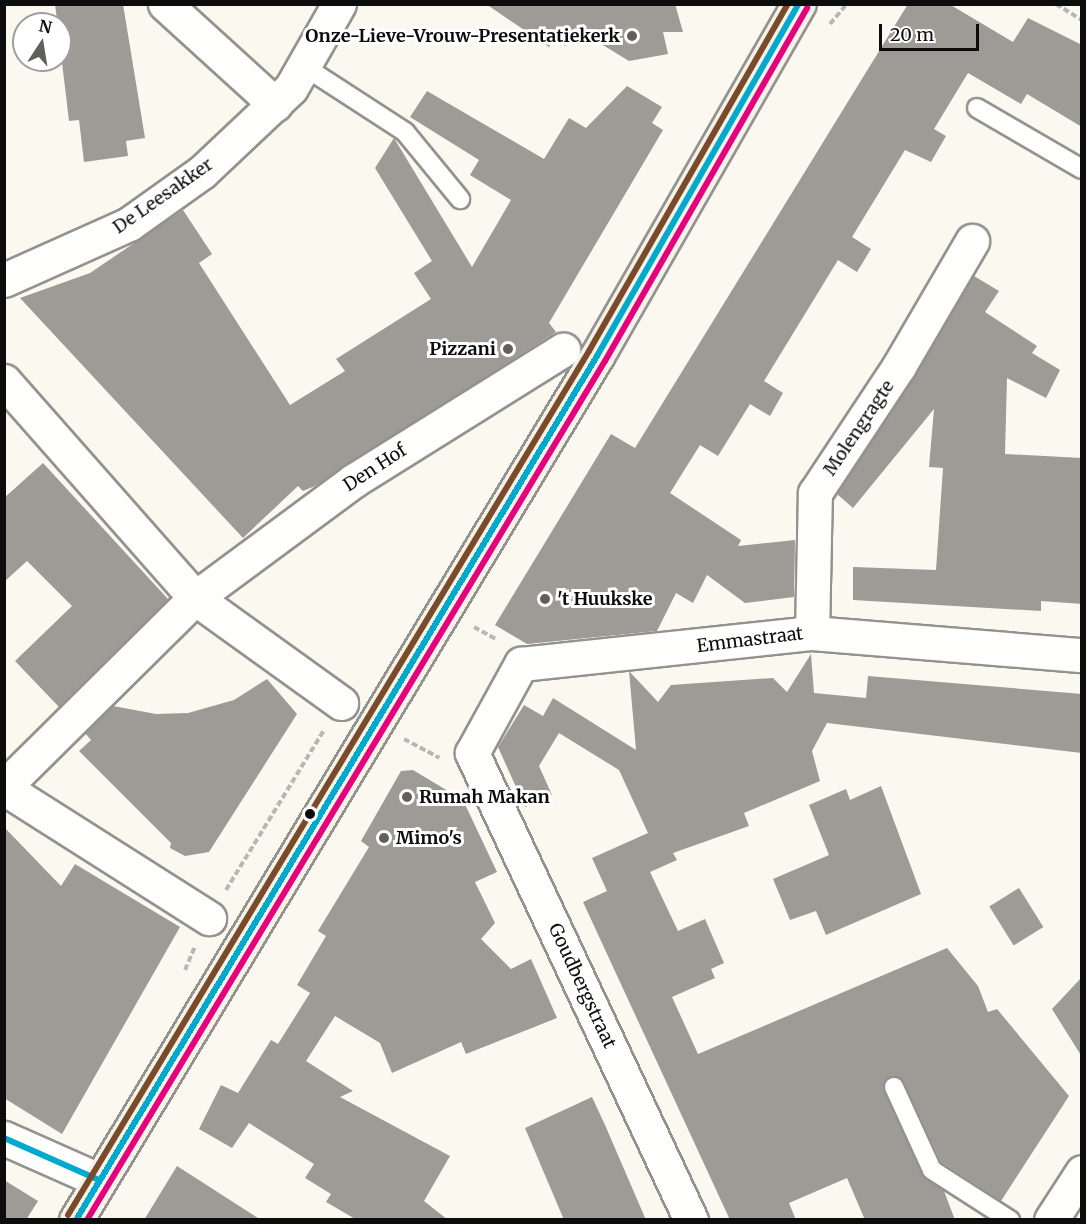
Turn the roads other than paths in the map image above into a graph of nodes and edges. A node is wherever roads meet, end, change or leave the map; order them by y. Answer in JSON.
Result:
{"nodes":[{"id":1,"x":165,"y":4,"type":"edge"},
{"id":2,"x":339,"y":4,"type":"edge"},
{"id":3,"x":799,"y":4,"type":"edge"},
{"id":4,"x":305,"y":67,"type":"junction"},
{"id":5,"x":274,"y":104,"type":"junction"},
{"id":6,"x":977,"y":108,"type":"dead end"},
{"id":7,"x":1082,"y":169,"type":"edge"},
{"id":8,"x":460,"y":199,"type":"dead end"},
{"id":9,"x":972,"y":241,"type":"dead end"},
{"id":10,"x":4,"y":280,"type":"edge"},
{"id":11,"x":563,"y":350,"type":"dead end"},
{"id":12,"x":11,"y":402,"type":"edge"},
{"id":13,"x":195,"y":598,"type":"junction"},
{"id":14,"x":812,"y":633,"type":"junction"},
{"id":15,"x":1082,"y":655,"type":"edge"},
{"id":16,"x":341,"y":702,"type":"dead end"},
{"id":17,"x":472,"y":753,"type":"joint"},
{"id":18,"x":4,"y":788,"type":"edge"},
{"id":19,"x":209,"y":918,"type":"dead end"},
{"id":20,"x":894,"y":1087,"type":"dead end"},
{"id":21,"x":4,"y":1138,"type":"edge"},
{"id":22,"x":1082,"y":1172,"type":"edge"},
{"id":23,"x":99,"y":1180,"type":"junction"},
{"id":24,"x":76,"y":1220,"type":"edge"},
{"id":25,"x":691,"y":1220,"type":"edge"},
{"id":26,"x":1010,"y":1220,"type":"edge"},
{"id":27,"x":1051,"y":1220,"type":"edge"}],
"edges":[{"from":1,"to":5,"type":"street"},
{"from":2,"to":4,"type":"street","name":"De Leesakker"},
{"from":3,"to":23,"type":"main road"},
{"from":4,"to":5,"type":"street","name":"De Leesakker"},
{"from":4,"to":8,"type":"lane"},
{"from":5,"to":10,"type":"street","name":"De Leesakker"},
{"from":6,"to":7,"type":"lane"},
{"from":9,"to":14,"type":"street","name":"Molengragte"},
{"from":11,"to":13,"type":"street","name":"Den Hof"},
{"from":12,"to":13,"type":"street"},
{"from":13,"to":16,"type":"street"},
{"from":13,"to":18,"type":"street","name":"Den Hof"},
{"from":14,"to":15,"type":"street","name":"Emmastraat"},
{"from":14,"to":17,"type":"street","name":"Emmastraat"},
{"from":17,"to":25,"type":"street","name":"Goudbergstraat"},
{"from":18,"to":19,"type":"street","name":"Den Hof"},
{"from":20,"to":26,"type":"lane"},
{"from":21,"to":23,"type":"street"},
{"from":22,"to":27,"type":"street"},
{"from":23,"to":24,"type":"main road"}]}
